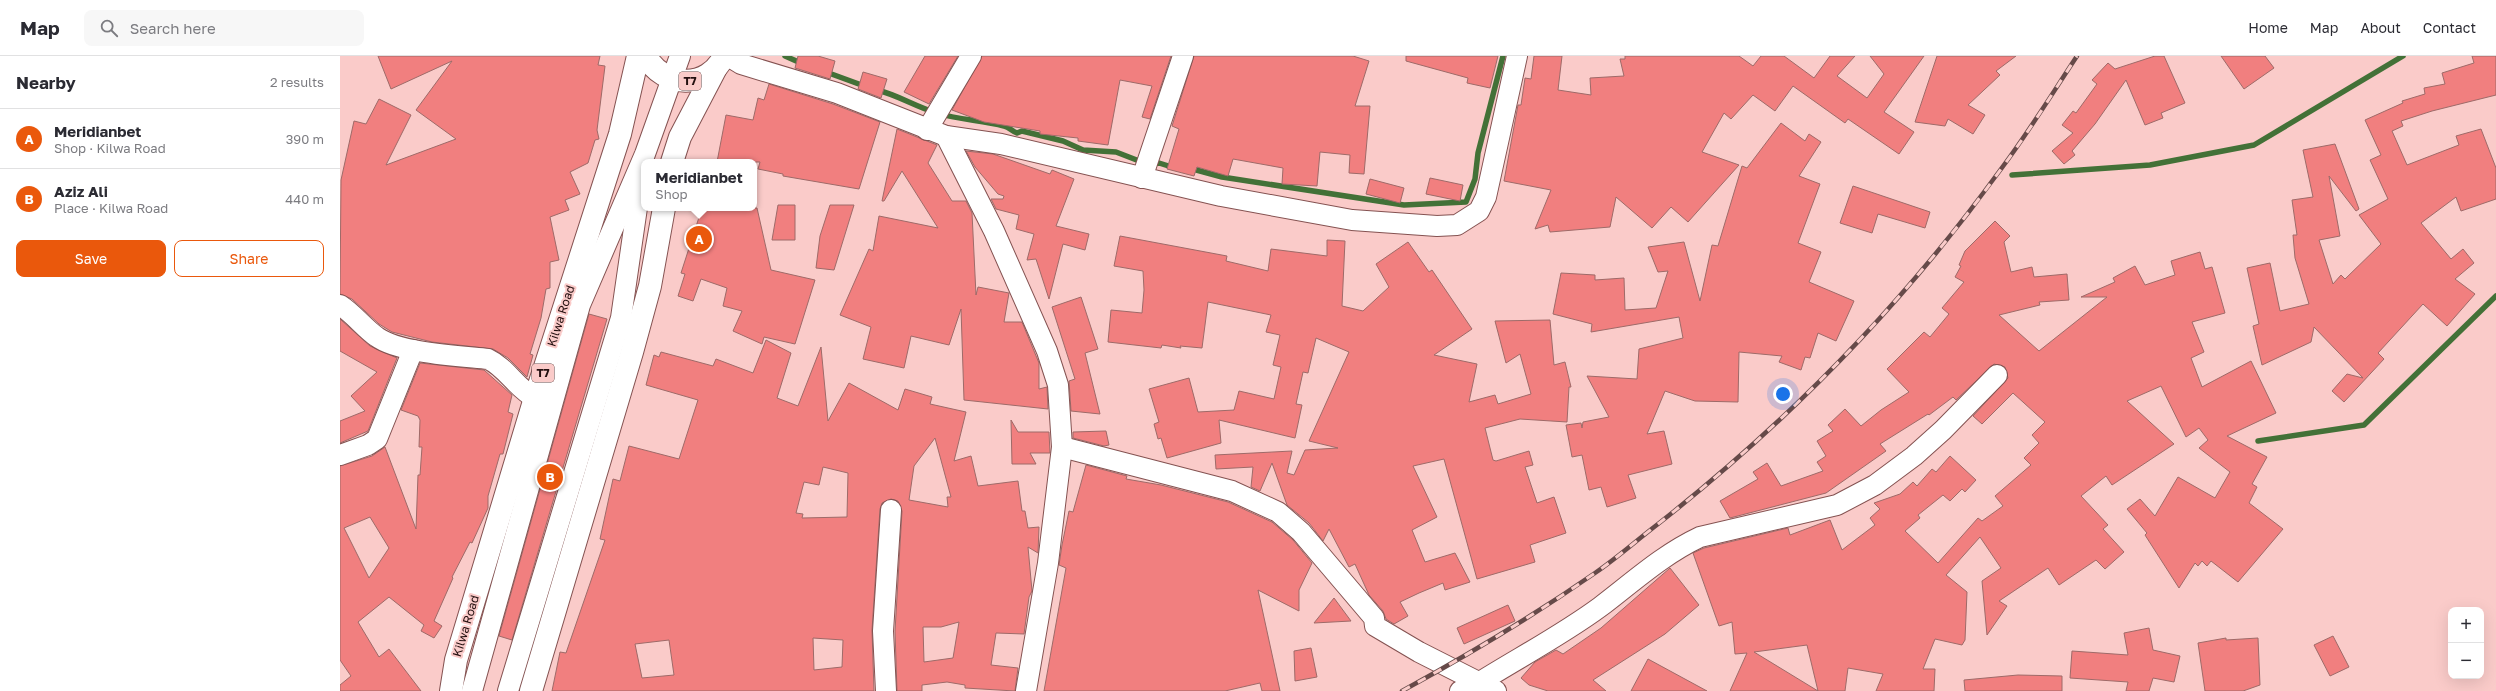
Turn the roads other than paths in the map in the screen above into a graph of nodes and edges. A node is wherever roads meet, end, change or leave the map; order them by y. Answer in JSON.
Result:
{"nodes":[{"id":1,"x":638,"y":56,"type":"edge"},
{"id":2,"x":646,"y":56,"type":"edge"},
{"id":3,"x":680,"y":56,"type":"edge"},
{"id":4,"x":971,"y":56,"type":"edge"},
{"id":5,"x":1183,"y":56,"type":"edge"},
{"id":6,"x":1517,"y":56,"type":"edge"},
{"id":7,"x":722,"y":61,"type":"edge"},
{"id":8,"x":672,"y":79,"type":"junction"},
{"id":9,"x":927,"y":130,"type":"junction"},
{"id":10,"x":946,"y":136,"type":"junction"},
{"id":11,"x":645,"y":154,"type":"junction"},
{"id":12,"x":643,"y":159,"type":"edge"},
{"id":13,"x":644,"y":159,"type":"edge"},
{"id":14,"x":673,"y":159,"type":"edge"},
{"id":15,"x":641,"y":163,"type":"edge"},
{"id":16,"x":1142,"y":178,"type":"junction"},
{"id":17,"x":641,"y":181,"type":"edge"},
{"id":18,"x":663,"y":211,"type":"edge"},
{"id":19,"x":340,"y":305,"type":"edge"},
{"id":20,"x":413,"y":350,"type":"junction"},
{"id":21,"x":1997,"y":375,"type":"dead end"},
{"id":22,"x":535,"y":398,"type":"junction"},
{"id":23,"x":1062,"y":447,"type":"junction"},
{"id":24,"x":340,"y":455,"type":"edge"},
{"id":25,"x":891,"y":510,"type":"dead end"},
{"id":26,"x":1488,"y":686,"type":"edge"},
{"id":27,"x":451,"y":691,"type":"edge"},
{"id":28,"x":472,"y":691,"type":"edge"},
{"id":29,"x":508,"y":691,"type":"edge"},
{"id":30,"x":531,"y":691,"type":"edge"},
{"id":31,"x":886,"y":691,"type":"edge"},
{"id":32,"x":1026,"y":691,"type":"edge"},
{"id":33,"x":1460,"y":691,"type":"edge"}],
"edges":[{"from":1,"to":22,"type":"highway","name":"Kilwa Road","number":"T7"},
{"from":2,"to":8,"type":"highway","number":"T7"},
{"from":3,"to":8,"type":"street"},
{"from":4,"to":9,"type":"street"},
{"from":5,"to":16,"type":"street"},
{"from":6,"to":16,"type":"street"},
{"from":7,"to":8,"type":"highway","number":"T7"},
{"from":7,"to":9,"type":"street"},
{"from":7,"to":14,"type":"highway","number":"T7"},
{"from":8,"to":11,"type":"street"},
{"from":9,"to":10,"type":"street"},
{"from":10,"to":16,"type":"street"},
{"from":10,"to":23,"type":"street"},
{"from":11,"to":12,"type":"street"},
{"from":11,"to":13,"type":"street"},
{"from":15,"to":28,"type":"street"},
{"from":17,"to":29,"type":"street"},
{"from":18,"to":30,"type":"highway"},
{"from":19,"to":20,"type":"street"},
{"from":20,"to":22,"type":"street"},
{"from":20,"to":24,"type":"street"},
{"from":21,"to":26,"type":"street"},
{"from":22,"to":27,"type":"highway","name":"Kilwa Road","number":"T7"},
{"from":23,"to":26,"type":"street"},
{"from":23,"to":32,"type":"street"},
{"from":25,"to":31,"type":"street"},
{"from":26,"to":33,"type":"street"}]}
